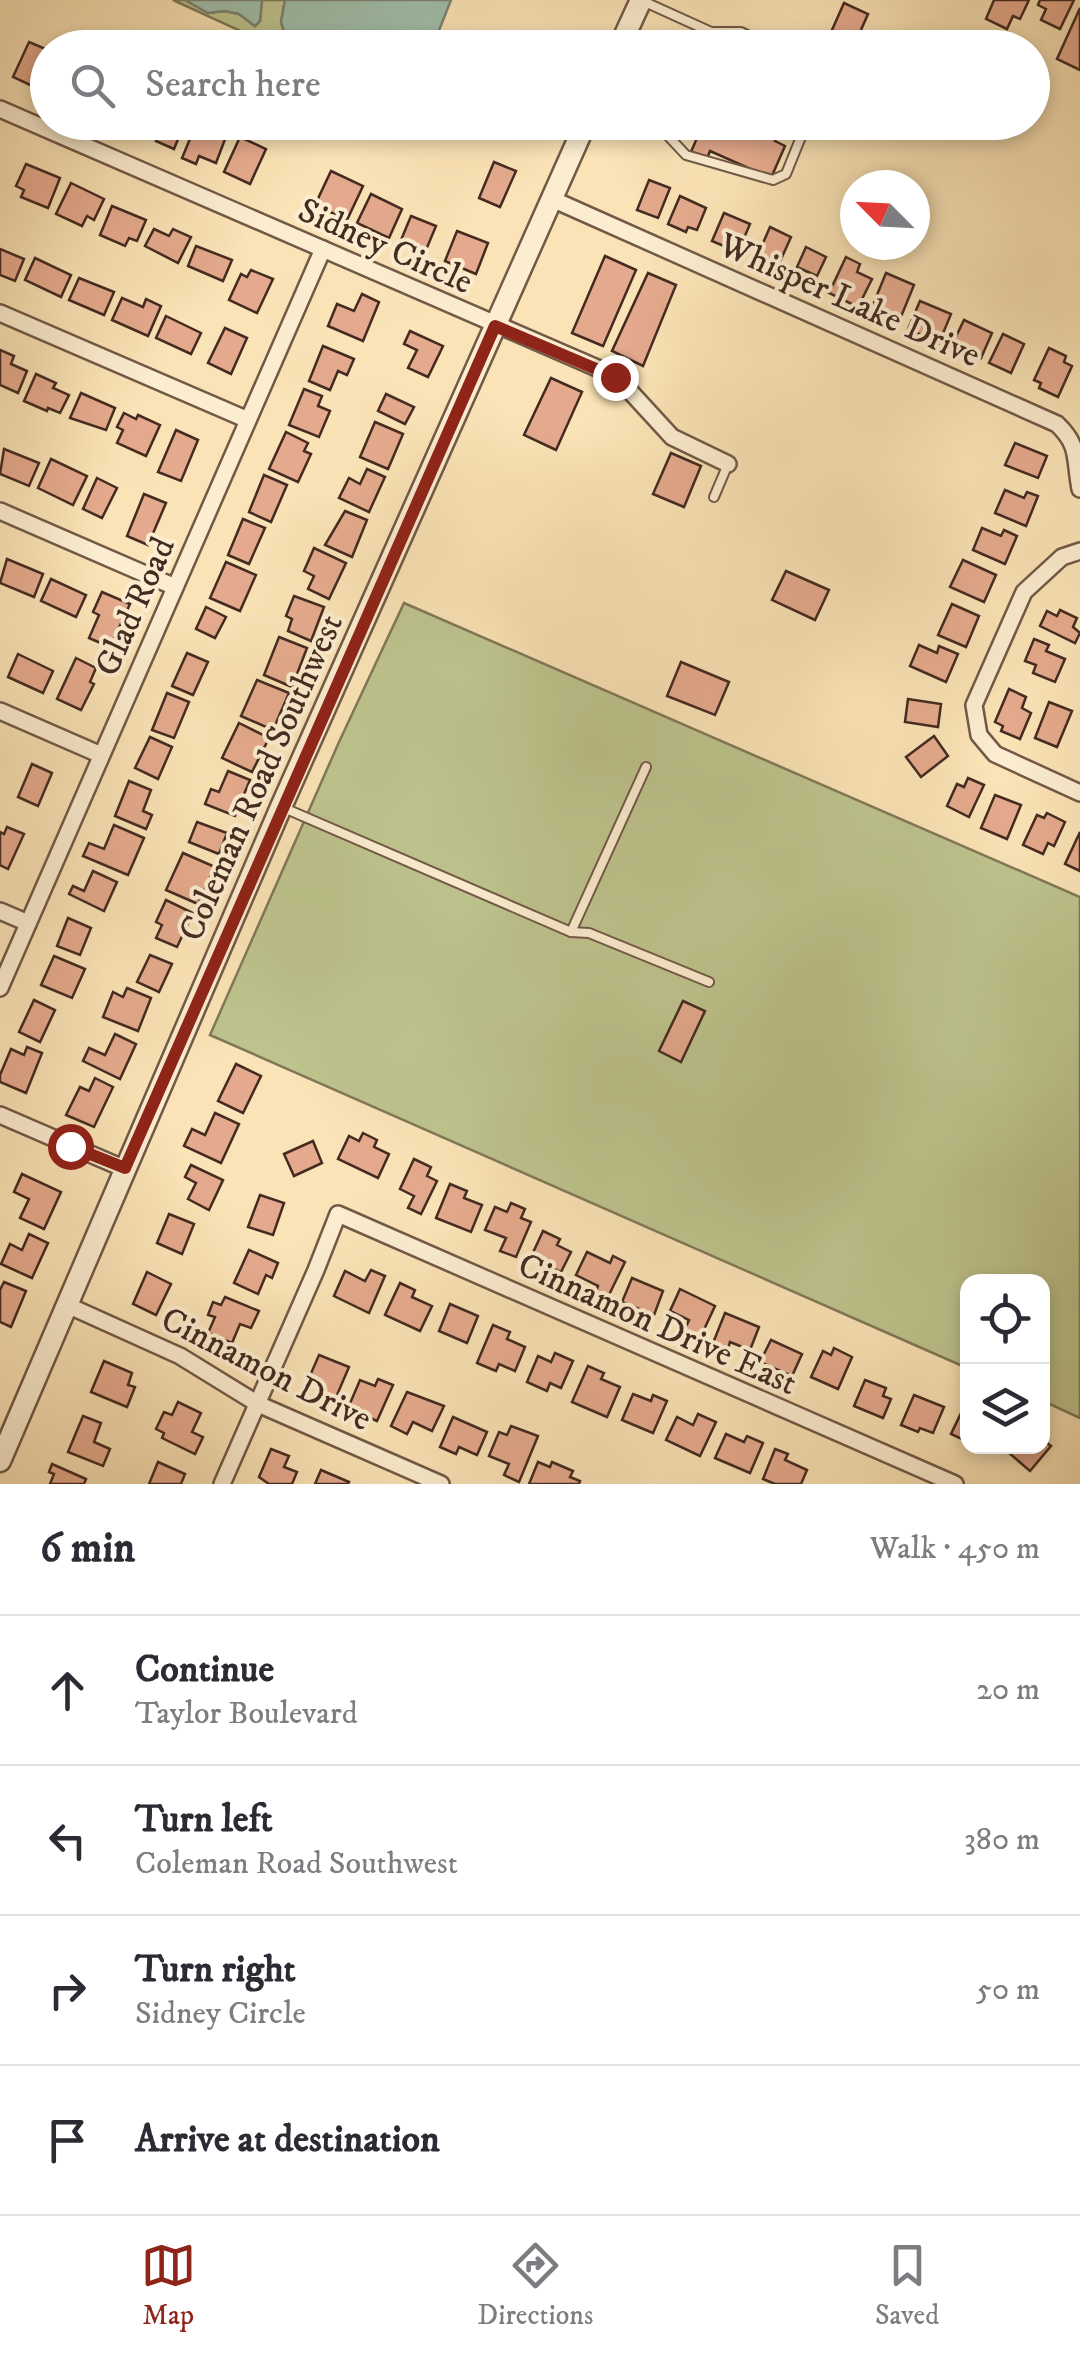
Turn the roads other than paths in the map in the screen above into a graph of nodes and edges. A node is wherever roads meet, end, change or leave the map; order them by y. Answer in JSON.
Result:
{"nodes":[{"id":1,"x":640,"y":0,"type":"edge"},
{"id":2,"x":628,"y":30,"type":"edge"},
{"id":3,"x":707,"y":30,"type":"edge"},
{"id":4,"x":0,"y":109,"type":"edge"},
{"id":5,"x":30,"y":122,"type":"edge"},
{"id":6,"x":72,"y":140,"type":"edge"},
{"id":7,"x":578,"y":140,"type":"edge"},
{"id":8,"x":671,"y":140,"type":"edge"},
{"id":9,"x":800,"y":140,"type":"edge"},
{"id":10,"x":552,"y":199,"type":"junction"},
{"id":11,"x":323,"y":248,"type":"junction"},
{"id":12,"x":0,"y":313,"type":"edge"},
{"id":13,"x":495,"y":326,"type":"junction"},
{"id":14,"x":248,"y":420,"type":"junction"},
{"id":15,"x":728,"y":464,"type":"joint"},
{"id":16,"x":1080,"y":489,"type":"edge"},
{"id":17,"x":714,"y":497,"type":"dead end"},
{"id":18,"x":0,"y":512,"type":"edge"},
{"id":19,"x":1080,"y":550,"type":"edge"},
{"id":20,"x":175,"y":587,"type":"junction"},
{"id":21,"x":0,"y":711,"type":"edge"},
{"id":22,"x":101,"y":755,"type":"junction"},
{"id":23,"x":646,"y":767,"type":"dead end"},
{"id":24,"x":1080,"y":794,"type":"edge"},
{"id":25,"x":282,"y":808,"type":"junction"},
{"id":26,"x":0,"y":911,"type":"edge"},
{"id":27,"x":28,"y":923,"type":"junction"},
{"id":28,"x":571,"y":932,"type":"junction"},
{"id":29,"x":709,"y":982,"type":"dead end"},
{"id":30,"x":0,"y":988,"type":"edge"},
{"id":31,"x":0,"y":1114,"type":"edge"},
{"id":32,"x":125,"y":1168,"type":"junction"},
{"id":33,"x":67,"y":1305,"type":"junction"},
{"id":34,"x":258,"y":1404,"type":"junction"},
{"id":35,"x":0,"y":1461,"type":"edge"},
{"id":36,"x":222,"y":1484,"type":"edge"},
{"id":37,"x":441,"y":1484,"type":"edge"},
{"id":38,"x":955,"y":1484,"type":"edge"}],
"edges":[{"from":1,"to":2,"type":"street"},
{"from":1,"to":3,"type":"lane"},
{"from":4,"to":5,"type":"street","name":"Sidney Circle"},
{"from":6,"to":11,"type":"street","name":"Sidney Circle"},
{"from":7,"to":10,"type":"street","name":"Coleman Road Southwest"},
{"from":8,"to":9,"type":"lane"},
{"from":10,"to":13,"type":"street","name":"Coleman Road Southwest"},
{"from":10,"to":16,"type":"street","name":"Whisper Lake Drive"},
{"from":11,"to":13,"type":"street","name":"Sidney Circle"},
{"from":11,"to":14,"type":"street","name":"Glad Road"},
{"from":12,"to":14,"type":"street"},
{"from":13,"to":15,"type":"street","name":"Sidney Circle"},
{"from":13,"to":25,"type":"street","name":"Coleman Road Southwest"},
{"from":14,"to":20,"type":"street","name":"Glad Road"},
{"from":15,"to":17,"type":"lane"},
{"from":18,"to":20,"type":"street"},
{"from":19,"to":24,"type":"street"},
{"from":20,"to":22,"type":"street","name":"Glad Road"},
{"from":21,"to":22,"type":"street"},
{"from":22,"to":27,"type":"street","name":"Glad Road"},
{"from":23,"to":28,"type":"lane"},
{"from":25,"to":28,"type":"lane"},
{"from":25,"to":32,"type":"street","name":"Coleman Road Southwest"},
{"from":26,"to":27,"type":"street"},
{"from":27,"to":30,"type":"street","name":"Glad Road"},
{"from":28,"to":29,"type":"lane"},
{"from":31,"to":32,"type":"street"},
{"from":32,"to":33,"type":"street","name":"Coleman Road Southwest"},
{"from":33,"to":34,"type":"street","name":"Cinnamon Drive"},
{"from":33,"to":35,"type":"street","name":"Coleman Road Southwest"},
{"from":34,"to":36,"type":"street"},
{"from":34,"to":37,"type":"street","name":"Cinnamon Drive"},
{"from":34,"to":38,"type":"street","name":"Cinnamon Drive East"}]}
